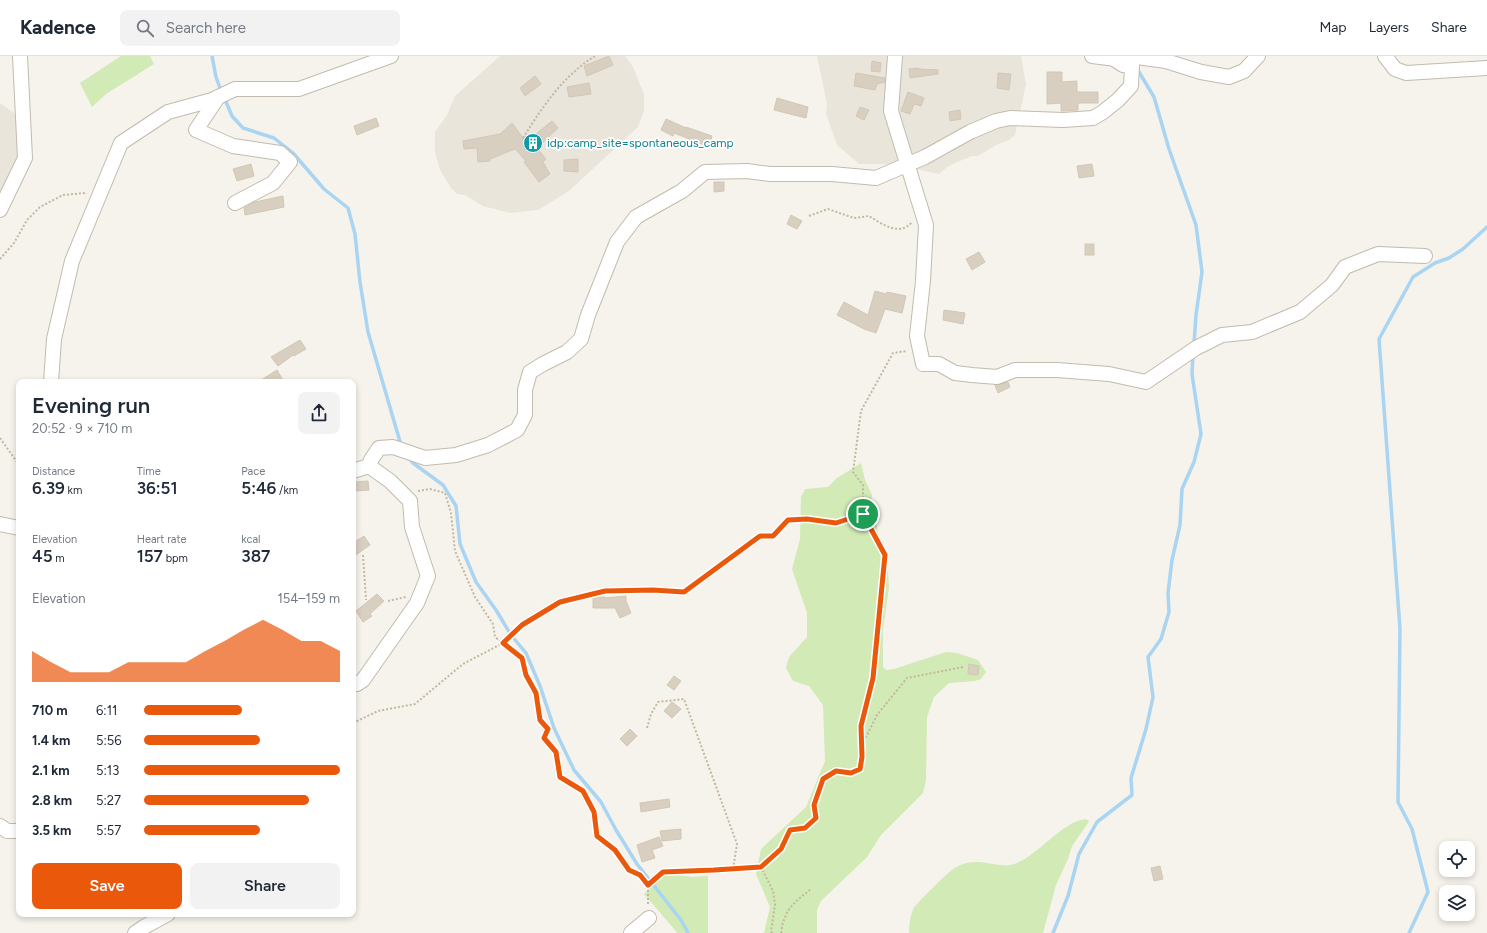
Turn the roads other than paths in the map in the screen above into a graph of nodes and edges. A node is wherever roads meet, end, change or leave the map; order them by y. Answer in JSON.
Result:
{"nodes":[{"id":1,"x":20,"y":56,"type":"edge"},
{"id":2,"x":391,"y":56,"type":"edge"},
{"id":3,"x":895,"y":56,"type":"edge"},
{"id":4,"x":1092,"y":56,"type":"edge"},
{"id":5,"x":1258,"y":56,"type":"edge"},
{"id":6,"x":1385,"y":56,"type":"edge"},
{"id":7,"x":1125,"y":59,"type":"edge"},
{"id":8,"x":1487,"y":68,"type":"edge"},
{"id":9,"x":218,"y":97,"type":"junction"},
{"id":10,"x":908,"y":164,"type":"junction"},
{"id":11,"x":235,"y":203,"type":"dead end"},
{"id":12,"x":0,"y":210,"type":"edge"},
{"id":13,"x":1425,"y":256,"type":"dead end"},
{"id":14,"x":51,"y":379,"type":"edge"},
{"id":15,"x":369,"y":466,"type":"junction"},
{"id":16,"x":356,"y":470,"type":"edge"},
{"id":17,"x":0,"y":524,"type":"edge"},
{"id":18,"x":16,"y":527,"type":"edge"},
{"id":19,"x":356,"y":684,"type":"edge"},
{"id":20,"x":0,"y":826,"type":"edge"},
{"id":21,"x":16,"y":831,"type":"edge"},
{"id":22,"x":162,"y":917,"type":"edge"},
{"id":23,"x":649,"y":918,"type":"road end"},
{"id":24,"x":135,"y":933,"type":"edge"},
{"id":25,"x":631,"y":933,"type":"edge"}],
"edges":[{"from":1,"to":12,"type":"street"},
{"from":2,"to":9,"type":"street"},
{"from":3,"to":10,"type":"street"},
{"from":4,"to":7,"type":"street"},
{"from":5,"to":7,"type":"street"},
{"from":6,"to":8,"type":"street"},
{"from":7,"to":10,"type":"street"},
{"from":9,"to":11,"type":"street"},
{"from":9,"to":14,"type":"street"},
{"from":10,"to":13,"type":"street"},
{"from":10,"to":15,"type":"street"},
{"from":15,"to":16,"type":"street"},
{"from":15,"to":19,"type":"street"},
{"from":17,"to":18,"type":"street"},
{"from":20,"to":21,"type":"street"},
{"from":22,"to":24,"type":"street"},
{"from":23,"to":25,"type":"street"}]}
